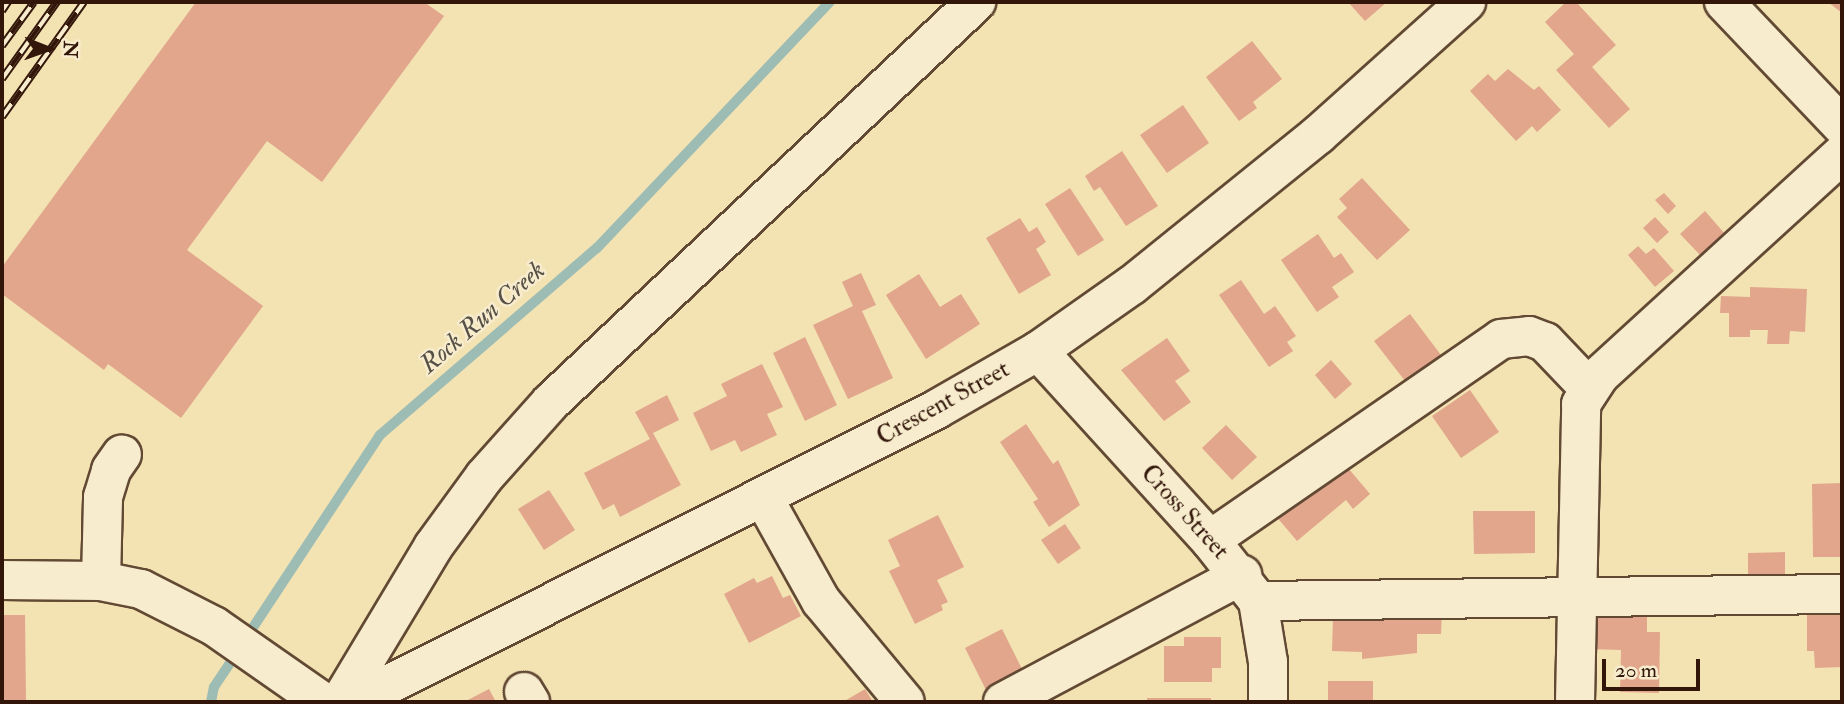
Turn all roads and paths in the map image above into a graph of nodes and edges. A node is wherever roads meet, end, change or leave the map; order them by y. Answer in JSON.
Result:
{"nodes":[{"id":1,"x":976,"y":2,"type":"edge"},
{"id":2,"x":1466,"y":2,"type":"edge"},
{"id":3,"x":1724,"y":2,"type":"edge"},
{"id":4,"x":1842,"y":126,"type":"edge"},
{"id":5,"x":1842,"y":154,"type":"edge"},
{"id":6,"x":1038,"y":351,"type":"junction"},
{"id":7,"x":1589,"y":388,"type":"junction"},
{"id":8,"x":122,"y":454,"type":"dead end"},
{"id":9,"x":763,"y":497,"type":"junction"},
{"id":10,"x":1210,"y":540,"type":"junction"},
{"id":11,"x":2,"y":580,"type":"edge"},
{"id":12,"x":101,"y":581,"type":"junction"},
{"id":13,"x":1250,"y":588,"type":"junction"},
{"id":14,"x":1842,"y":594,"type":"edge"},
{"id":15,"x":1576,"y":597,"type":"junction"},
{"id":16,"x":323,"y":702,"type":"edge"},
{"id":17,"x":340,"y":702,"type":"edge"},
{"id":18,"x":354,"y":702,"type":"edge"},
{"id":19,"x":905,"y":702,"type":"edge"},
{"id":20,"x":1003,"y":702,"type":"edge"},
{"id":21,"x":1268,"y":702,"type":"edge"},
{"id":22,"x":1575,"y":702,"type":"edge"}],
"edges":[{"from":1,"to":17,"type":"street"},
{"from":2,"to":6,"type":"street","name":"Crescent Street"},
{"from":3,"to":4,"type":"street"},
{"from":5,"to":7,"type":"street"},
{"from":6,"to":9,"type":"street","name":"Crescent Street"},
{"from":6,"to":10,"type":"street","name":"Cross Street"},
{"from":7,"to":10,"type":"street"},
{"from":7,"to":15,"type":"street"},
{"from":8,"to":12,"type":"street"},
{"from":9,"to":18,"type":"street","name":"Crescent Street"},
{"from":9,"to":19,"type":"street"},
{"from":10,"to":13,"type":"street","name":"Cross Street"},
{"from":11,"to":12,"type":"street"},
{"from":12,"to":16,"type":"street"},
{"from":13,"to":15,"type":"street"},
{"from":13,"to":20,"type":"street"},
{"from":13,"to":21,"type":"street"},
{"from":14,"to":15,"type":"street"},
{"from":15,"to":22,"type":"street"}]}
